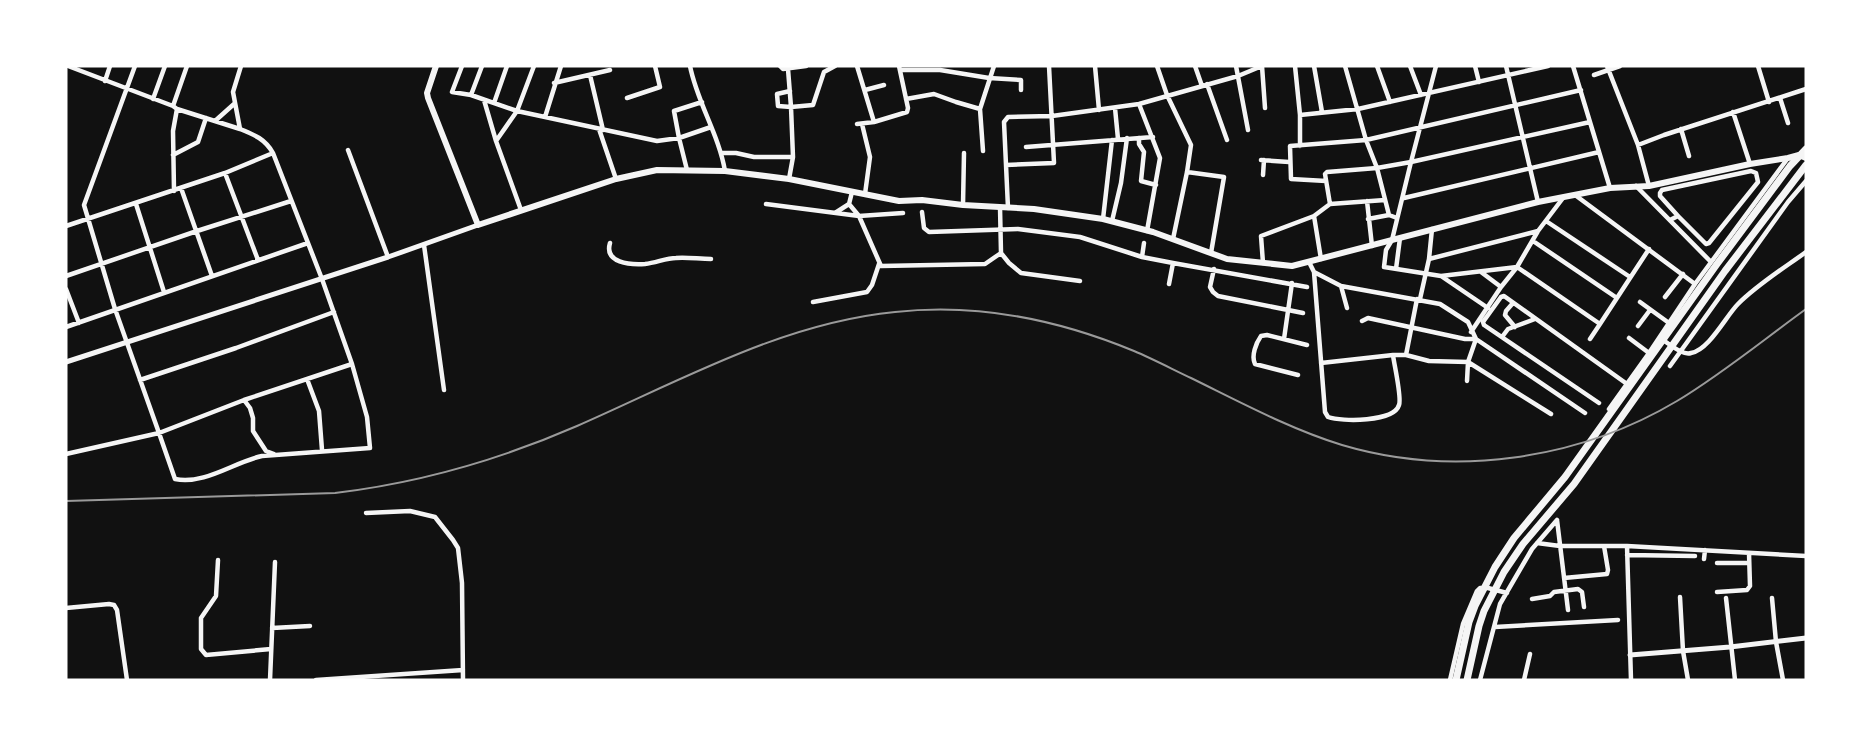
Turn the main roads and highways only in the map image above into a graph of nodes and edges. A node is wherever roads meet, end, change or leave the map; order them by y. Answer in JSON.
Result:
{"nodes":[{"id":1,"x":436,"y":66,"type":"edge"},
{"id":2,"x":1806,"y":149,"type":"edge"},
{"id":3,"x":1803,"y":156,"type":"edge"},
{"id":4,"x":1806,"y":165,"type":"edge"},
{"id":5,"x":1456,"y":680,"type":"edge"},
{"id":6,"x":1467,"y":680,"type":"edge"}],
"edges":[{"from":1,"to":3,"type":"main road"},
{"from":2,"to":3,"type":"main road"},
{"from":3,"to":5,"type":"main road"},
{"from":4,"to":6,"type":"main road"}]}
